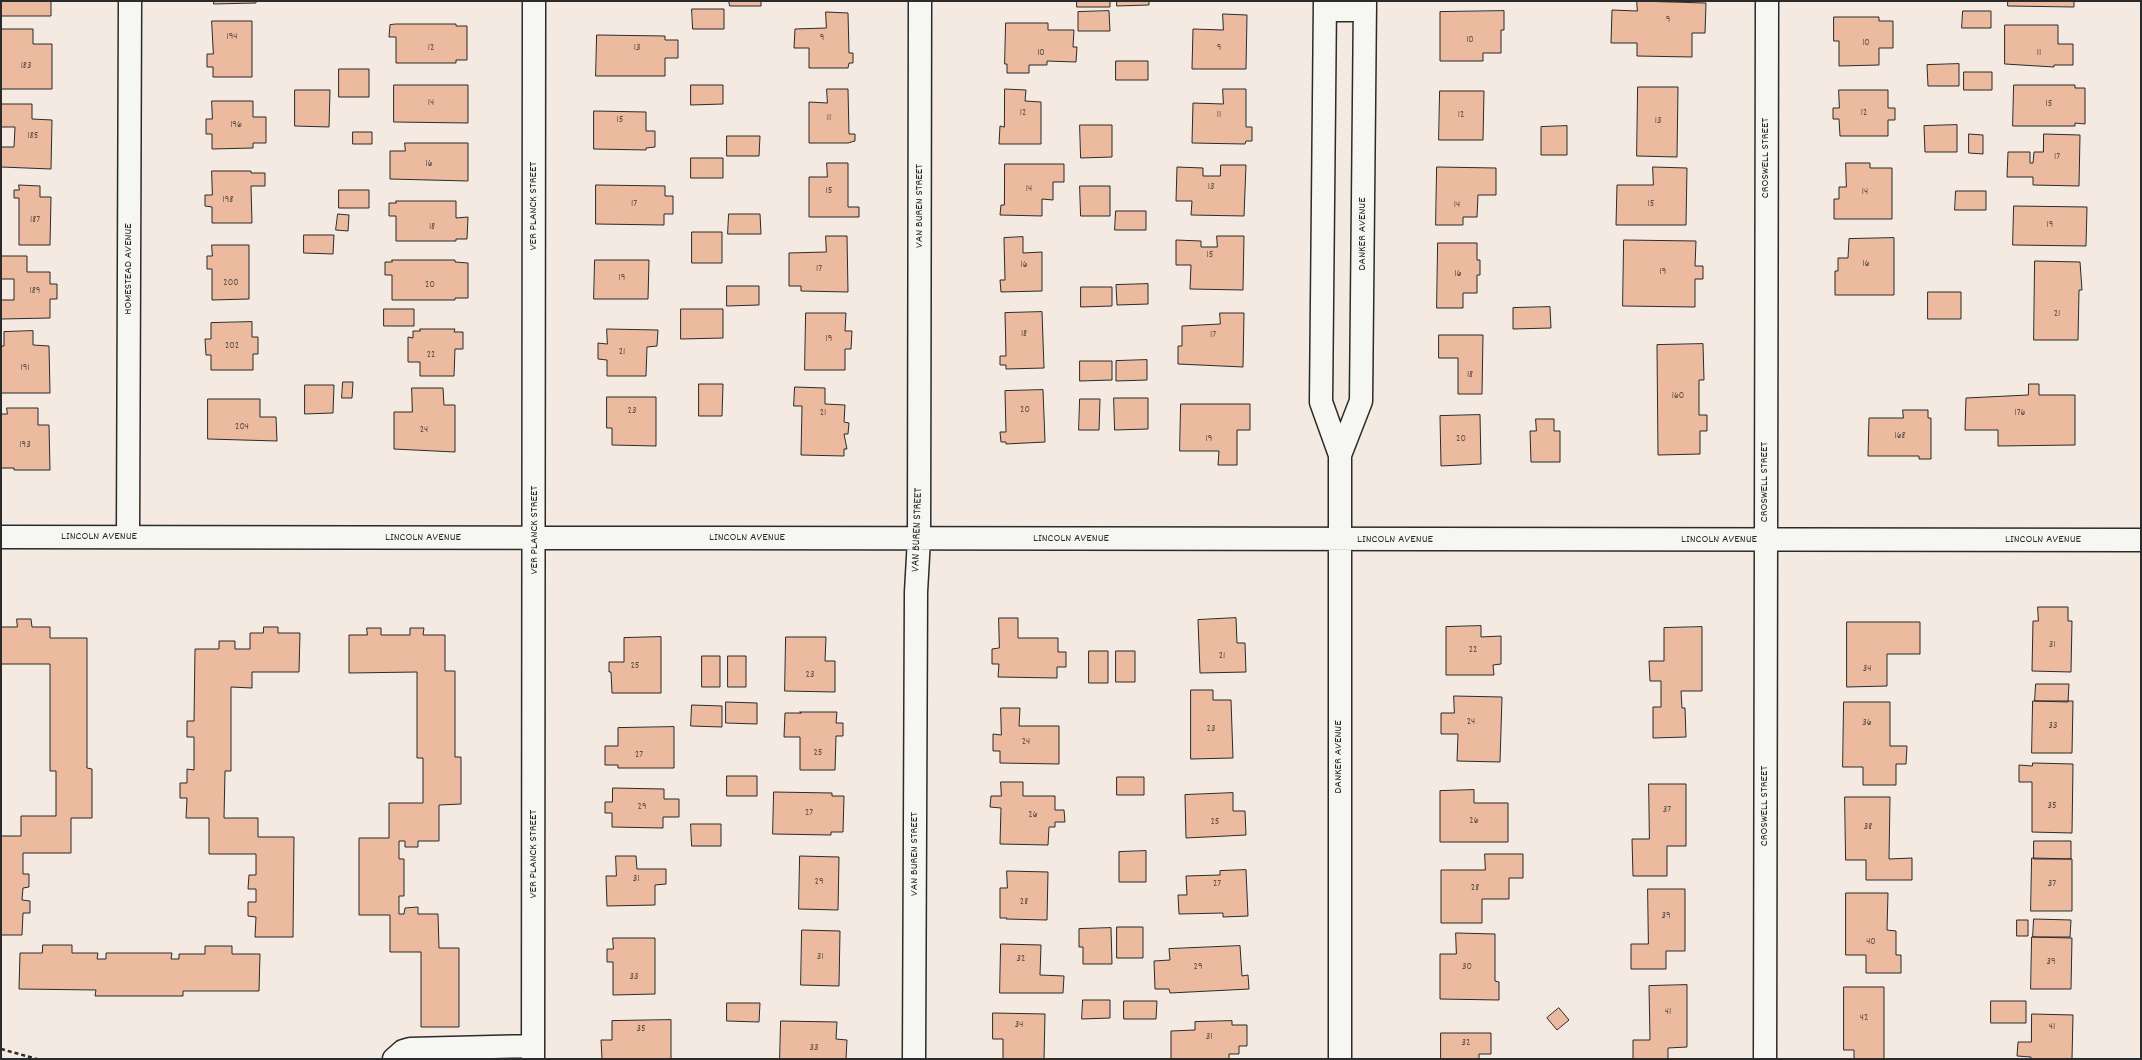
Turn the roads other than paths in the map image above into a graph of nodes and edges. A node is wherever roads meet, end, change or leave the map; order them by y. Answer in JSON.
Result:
{"nodes":[{"id":1,"x":130,"y":1,"type":"edge"},
{"id":2,"x":534,"y":1,"type":"edge"},
{"id":3,"x":920,"y":1,"type":"edge"},
{"id":4,"x":1767,"y":1,"type":"edge"},
{"id":5,"x":1325,"y":5,"type":"edge"},
{"id":6,"x":1365,"y":5,"type":"edge"},
{"id":7,"x":1340,"y":456,"type":"junction"},
{"id":8,"x":1,"y":537,"type":"edge"},
{"id":9,"x":128,"y":538,"type":"junction"},
{"id":10,"x":535,"y":538,"type":"junction"},
{"id":11,"x":919,"y":539,"type":"junction"},
{"id":12,"x":1339,"y":540,"type":"junction"},
{"id":13,"x":1765,"y":540,"type":"junction"},
{"id":14,"x":2141,"y":540,"type":"edge"},
{"id":15,"x":533,"y":1052,"type":"edge"},
{"id":16,"x":394,"y":1059,"type":"edge"},
{"id":17,"x":914,"y":1059,"type":"edge"},
{"id":18,"x":1340,"y":1059,"type":"edge"},
{"id":19,"x":1765,"y":1059,"type":"edge"}],
"edges":[{"from":1,"to":9,"type":"street","name":"HOMESTEAD AVENUE"},
{"from":2,"to":10,"type":"street","name":"VER PLANCK STREET"},
{"from":3,"to":11,"type":"street","name":"VAN BUREN STREET"},
{"from":4,"to":13,"type":"street","name":"CROSWELL STREET"},
{"from":5,"to":6,"type":"street","name":"DANKER AVENUE"},
{"from":5,"to":7,"type":"street","name":"DANKER AVENUE"},
{"from":6,"to":7,"type":"street","name":"DANKER AVENUE"},
{"from":7,"to":12,"type":"street","name":"DANKER AVENUE"},
{"from":8,"to":9,"type":"street","name":"LINCOLN AVENUE"},
{"from":9,"to":10,"type":"street","name":"LINCOLN AVENUE"},
{"from":10,"to":11,"type":"street","name":"LINCOLN AVENUE"},
{"from":10,"to":15,"type":"street","name":"VER PLANCK STREET"},
{"from":11,"to":12,"type":"street","name":"LINCOLN AVENUE"},
{"from":11,"to":17,"type":"street","name":"VAN BUREN STREET"},
{"from":12,"to":13,"type":"street","name":"LINCOLN AVENUE"},
{"from":12,"to":18,"type":"street","name":"DANKER AVENUE"},
{"from":13,"to":14,"type":"street","name":"LINCOLN AVENUE"},
{"from":13,"to":19,"type":"street","name":"CROSWELL STREET"},
{"from":15,"to":16,"type":"street"}]}
